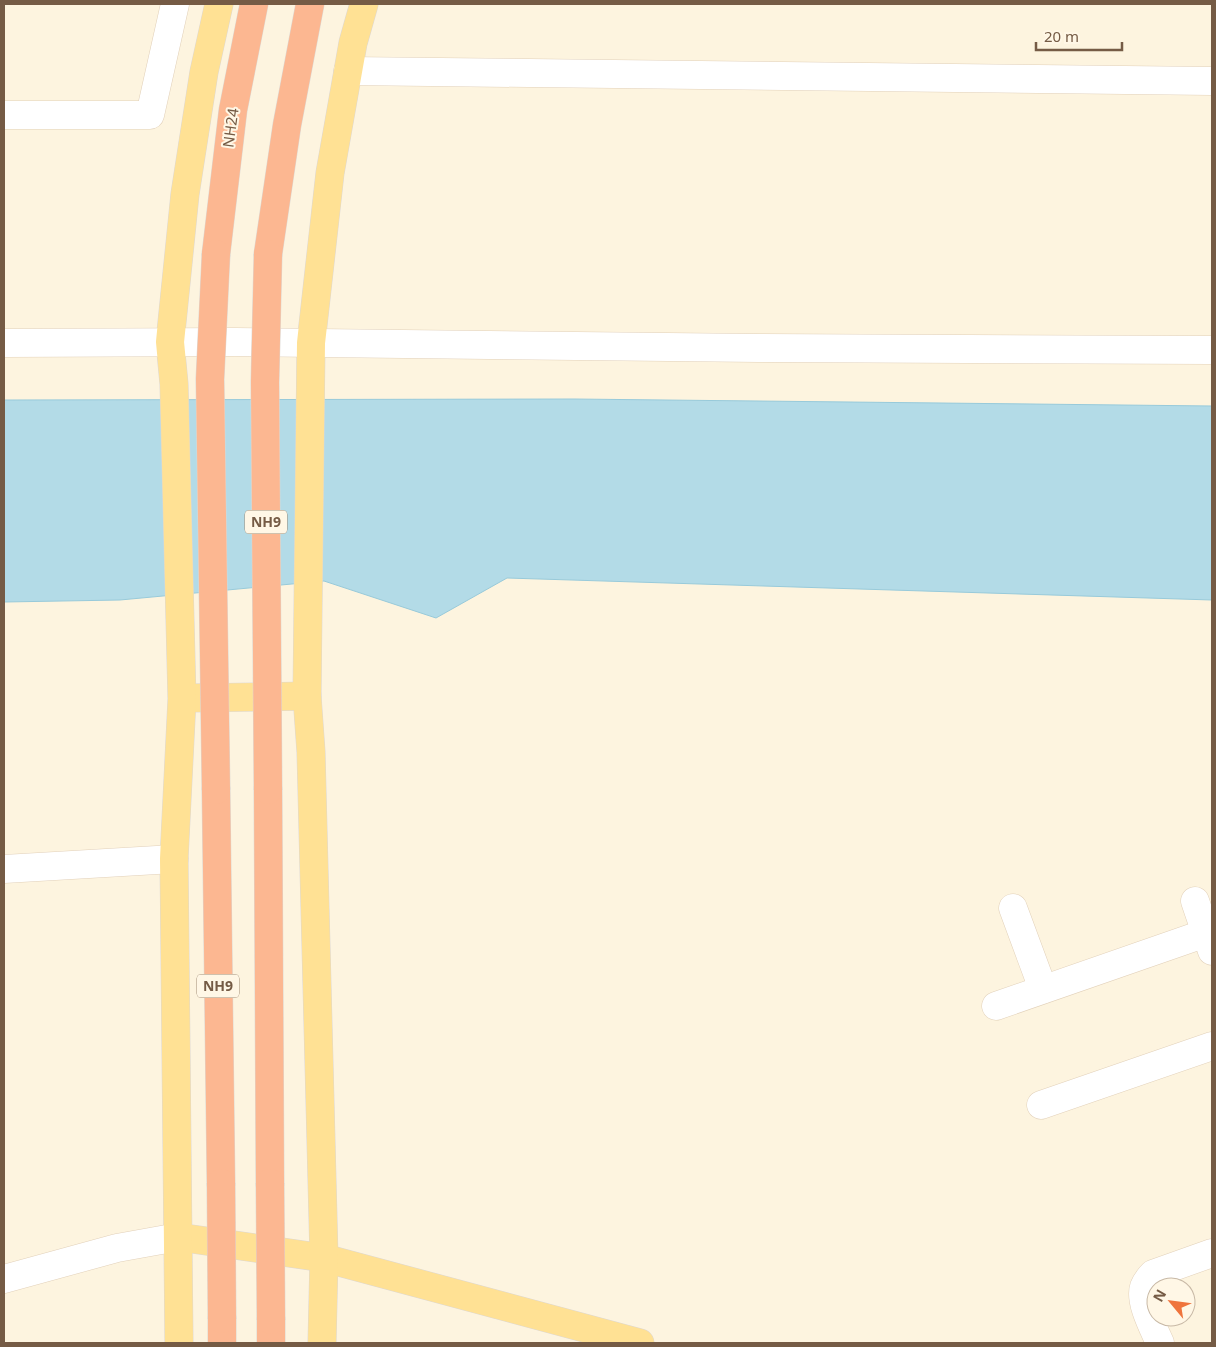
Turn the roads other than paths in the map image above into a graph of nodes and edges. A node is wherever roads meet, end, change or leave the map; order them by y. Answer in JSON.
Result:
{"nodes":[{"id":1,"x":175,"y":4,"type":"edge"},
{"id":2,"x":219,"y":4,"type":"edge"},
{"id":3,"x":254,"y":4,"type":"edge"},
{"id":4,"x":310,"y":4,"type":"edge"},
{"id":5,"x":364,"y":4,"type":"edge"},
{"id":6,"x":348,"y":71,"type":"junction"},
{"id":7,"x":1212,"y":81,"type":"edge"},
{"id":8,"x":4,"y":115,"type":"edge"},
{"id":9,"x":170,"y":342,"type":"junction"},
{"id":10,"x":4,"y":343,"type":"edge"},
{"id":11,"x":311,"y":343,"type":"junction"},
{"id":12,"x":1212,"y":350,"type":"edge"},
{"id":13,"x":307,"y":696,"type":"junction"},
{"id":14,"x":182,"y":698,"type":"junction"},
{"id":15,"x":174,"y":859,"type":"junction"},
{"id":16,"x":4,"y":869,"type":"edge"},
{"id":17,"x":1195,"y":901,"type":"dead end"},
{"id":18,"x":1013,"y":908,"type":"dead end"},
{"id":19,"x":1209,"y":942,"type":"edge"},
{"id":20,"x":1043,"y":989,"type":"junction"},
{"id":21,"x":996,"y":1006,"type":"dead end"},
{"id":22,"x":1212,"y":1046,"type":"edge"},
{"id":23,"x":1041,"y":1105,"type":"dead end"},
{"id":24,"x":178,"y":1237,"type":"junction"},
{"id":25,"x":1212,"y":1253,"type":"edge"},
{"id":26,"x":324,"y":1258,"type":"junction"},
{"id":27,"x":4,"y":1279,"type":"edge"},
{"id":28,"x":222,"y":1331,"type":"edge"},
{"id":29,"x":271,"y":1332,"type":"edge"},
{"id":30,"x":179,"y":1343,"type":"edge"},
{"id":31,"x":322,"y":1343,"type":"edge"},
{"id":32,"x":640,"y":1343,"type":"edge"},
{"id":33,"x":1160,"y":1343,"type":"edge"}],
"edges":[{"from":1,"to":8,"type":"street"},
{"from":2,"to":9,"type":"main road"},
{"from":3,"to":28,"type":"highway","name":"NH24","number":"NH9","bridge":true},
{"from":4,"to":29,"type":"highway","number":"NH9","bridge":true},
{"from":5,"to":6,"type":"main road"},
{"from":6,"to":7,"type":"street"},
{"from":6,"to":11,"type":"main road"},
{"from":9,"to":10,"type":"street"},
{"from":9,"to":11,"type":"street"},
{"from":9,"to":14,"type":"main road"},
{"from":11,"to":12,"type":"street"},
{"from":11,"to":13,"type":"main road"},
{"from":13,"to":14,"type":"main road"},
{"from":13,"to":26,"type":"main road"},
{"from":14,"to":15,"type":"main road"},
{"from":15,"to":16,"type":"street"},
{"from":15,"to":24,"type":"main road"},
{"from":17,"to":19,"type":"street"},
{"from":18,"to":20,"type":"street"},
{"from":19,"to":20,"type":"street"},
{"from":20,"to":21,"type":"street"},
{"from":22,"to":23,"type":"street"},
{"from":24,"to":26,"type":"main road"},
{"from":24,"to":27,"type":"street"},
{"from":24,"to":30,"type":"main road"},
{"from":25,"to":33,"type":"street"},
{"from":26,"to":31,"type":"main road"},
{"from":26,"to":32,"type":"main road"}]}
